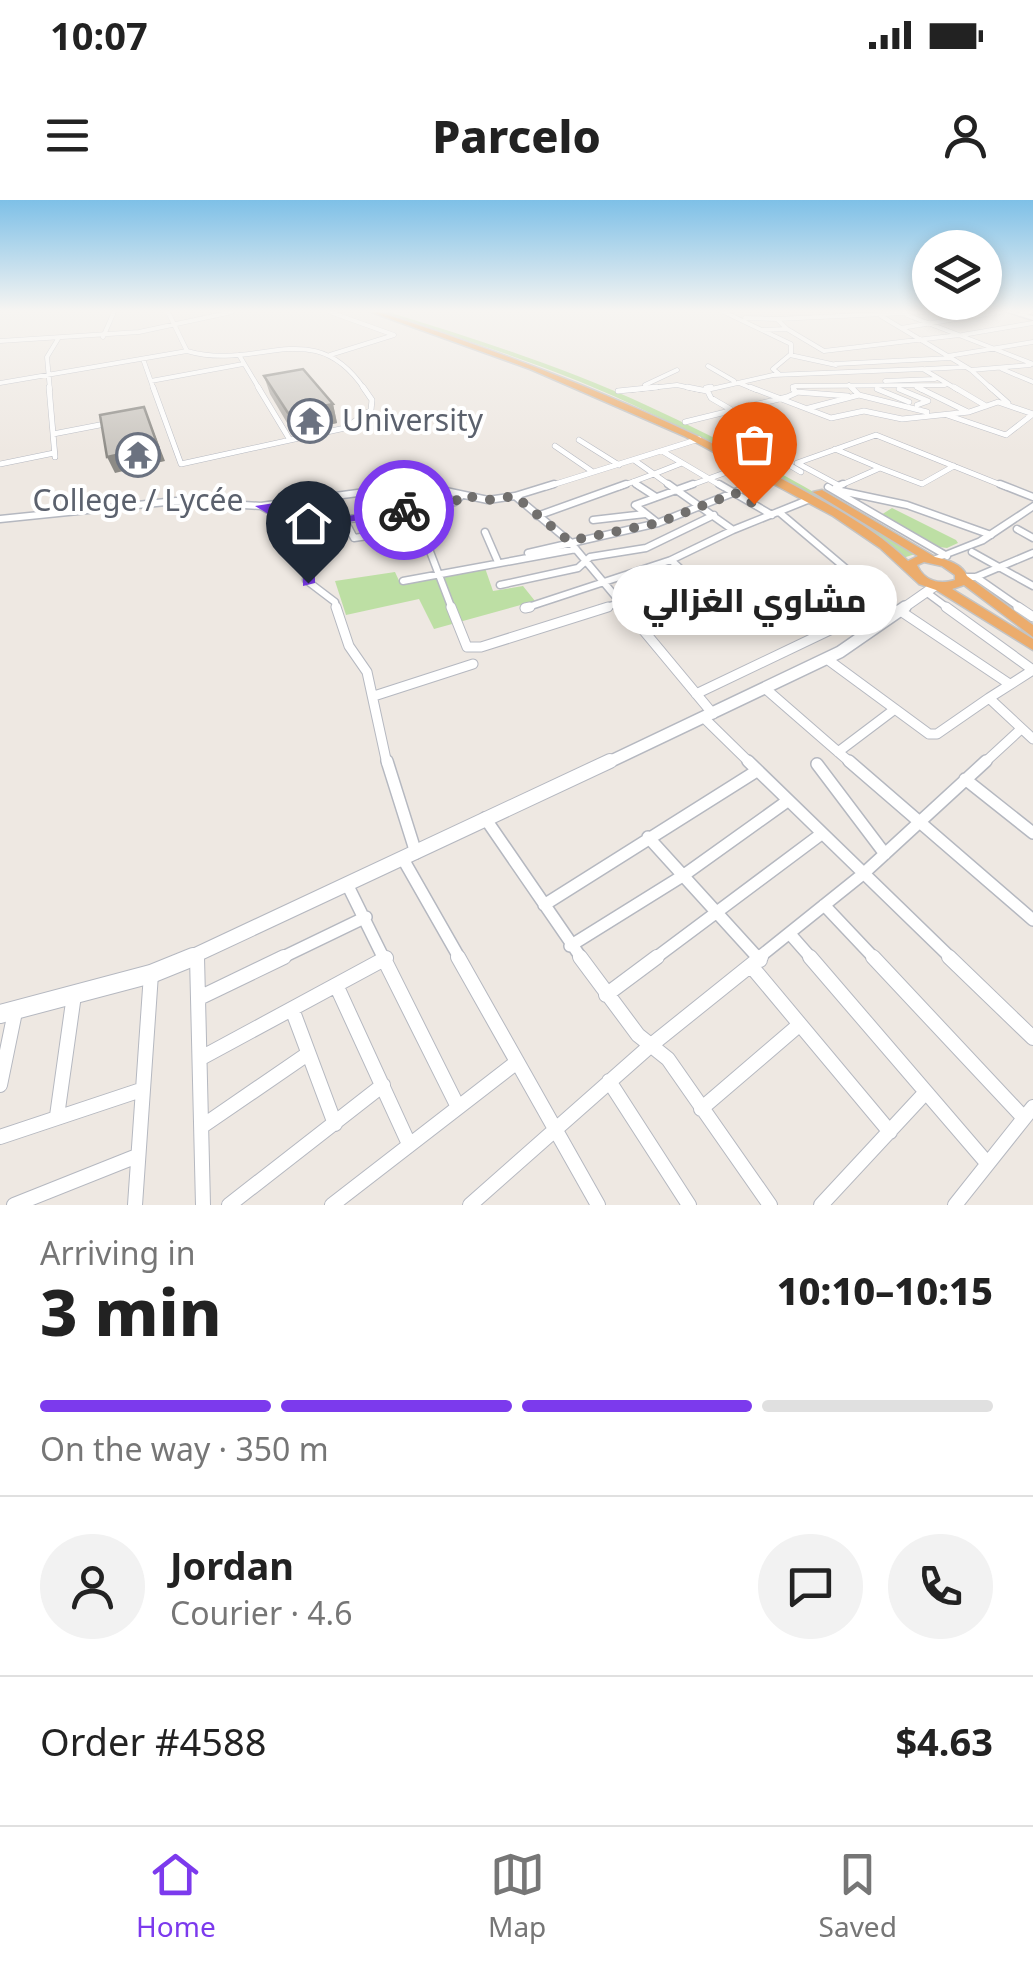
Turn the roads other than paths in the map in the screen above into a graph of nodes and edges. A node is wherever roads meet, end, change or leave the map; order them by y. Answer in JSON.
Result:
{"nodes":[{"id":1,"x":48,"y":359,"type":"edge"},
{"id":2,"x":143,"y":359,"type":"joint"},
{"id":3,"x":241,"y":359,"type":"edge"},
{"id":4,"x":339,"y":359,"type":"edge"},
{"id":5,"x":516,"y":359,"type":"edge"},
{"id":6,"x":539,"y":359,"type":"edge"},
{"id":7,"x":785,"y":359,"type":"edge"},
{"id":8,"x":812,"y":359,"type":"edge"},
{"id":9,"x":912,"y":359,"type":"joint"},
{"id":10,"x":952,"y":359,"type":"edge"},
{"id":11,"x":243,"y":364,"type":"junction"},
{"id":12,"x":834,"y":364,"type":"junction"},
{"id":13,"x":1033,"y":364,"type":"edge"},
{"id":14,"x":708,"y":366,"type":"dead end"},
{"id":15,"x":969,"y":368,"type":"junction"},
{"id":16,"x":1000,"y":368,"type":"junction"},
{"id":17,"x":926,"y":369,"type":"junction"},
{"id":18,"x":677,"y":370,"type":"dead end"},
{"id":19,"x":830,"y":372,"type":"junction"},
{"id":20,"x":841,"y":372,"type":"junction"},
{"id":21,"x":779,"y":374,"type":"junction"},
{"id":22,"x":49,"y":375,"type":"junction"},
{"id":23,"x":938,"y":378,"type":"junction"},
{"id":24,"x":843,"y":380,"type":"junction"},
{"id":25,"x":152,"y":381,"type":"junction"},
{"id":26,"x":734,"y":381,"type":"junction"},
{"id":27,"x":1033,"y":382,"type":"edge"},
{"id":28,"x":0,"y":383,"type":"edge"},
{"id":29,"x":850,"y":385,"type":"junction"},
{"id":30,"x":948,"y":385,"type":"junction"},
{"id":31,"x":870,"y":386,"type":"junction"},
{"id":32,"x":892,"y":386,"type":"junction"},
{"id":33,"x":915,"y":386,"type":"junction"},
{"id":34,"x":637,"y":388,"type":"junction"},
{"id":35,"x":618,"y":391,"type":"junction"},
{"id":36,"x":707,"y":391,"type":"junction"},
{"id":37,"x":796,"y":392,"type":"junction"},
{"id":38,"x":856,"y":396,"type":"junction"},
{"id":39,"x":778,"y":398,"type":"junction"},
{"id":40,"x":928,"y":402,"type":"junction"},
{"id":41,"x":947,"y":402,"type":"junction"},
{"id":42,"x":752,"y":404,"type":"junction"},
{"id":43,"x":1010,"y":404,"type":"junction"},
{"id":44,"x":917,"y":405,"type":"junction"},
{"id":45,"x":986,"y":406,"type":"junction"},
{"id":46,"x":805,"y":409,"type":"junction"},
{"id":47,"x":730,"y":410,"type":"junction"},
{"id":48,"x":163,"y":412,"type":"junction"},
{"id":49,"x":969,"y":412,"type":"junction"},
{"id":50,"x":938,"y":414,"type":"junction"},
{"id":51,"x":1033,"y":414,"type":"edge"},
{"id":52,"x":144,"y":416,"type":"edge"},
{"id":53,"x":126,"y":420,"type":"edge"},
{"id":54,"x":685,"y":422,"type":"junction"},
{"id":55,"x":53,"y":434,"type":"junction"},
{"id":56,"x":289,"y":439,"type":"junction"},
{"id":57,"x":699,"y":439,"type":"junction"},
{"id":58,"x":579,"y":440,"type":"dead end"},
{"id":59,"x":555,"y":446,"type":"dead end"},
{"id":60,"x":835,"y":449,"type":"junction"},
{"id":61,"x":662,"y":451,"type":"junction"},
{"id":62,"x":634,"y":460,"type":"junction"},
{"id":63,"x":682,"y":463,"type":"junction"},
{"id":64,"x":0,"y":464,"type":"edge"},
{"id":65,"x":620,"y":464,"type":"junction"},
{"id":66,"x":954,"y":466,"type":"junction"},
{"id":67,"x":738,"y":468,"type":"dead end"},
{"id":68,"x":880,"y":468,"type":"junction"},
{"id":69,"x":598,"y":471,"type":"junction"},
{"id":70,"x":654,"y":474,"type":"junction"},
{"id":71,"x":709,"y":478,"type":"junction"},
{"id":72,"x":632,"y":482,"type":"junction"},
{"id":73,"x":762,"y":482,"type":"dead end"},
{"id":74,"x":623,"y":485,"type":"junction"},
{"id":75,"x":835,"y":487,"type":"junction"},
{"id":76,"x":678,"y":490,"type":"junction"},
{"id":77,"x":735,"y":493,"type":"junction"},
{"id":78,"x":462,"y":495,"type":"junction"},
{"id":79,"x":515,"y":496,"type":"junction"},
{"id":80,"x":814,"y":496,"type":"junction"},
{"id":81,"x":844,"y":496,"type":"junction"},
{"id":82,"x":656,"y":497,"type":"junction"},
{"id":83,"x":333,"y":498,"type":"junction"},
{"id":84,"x":1033,"y":498,"type":"edge"},
{"id":85,"x":261,"y":506,"type":"junction"},
{"id":86,"x":702,"y":506,"type":"junction"},
{"id":87,"x":1033,"y":506,"type":"edge"},
{"id":88,"x":646,"y":514,"type":"junction"},
{"id":89,"x":776,"y":514,"type":"junction"},
{"id":90,"x":856,"y":514,"type":"junction"},
{"id":91,"x":537,"y":516,"type":"junction"},
{"id":92,"x":714,"y":516,"type":"junction"},
{"id":93,"x":0,"y":519,"type":"edge"},
{"id":94,"x":344,"y":520,"type":"junction"},
{"id":95,"x":593,"y":520,"type":"dead end"},
{"id":96,"x":658,"y":523,"type":"junction"},
{"id":97,"x":1017,"y":529,"type":"dead end"},
{"id":98,"x":733,"y":530,"type":"junction"},
{"id":99,"x":485,"y":532,"type":"dead end"},
{"id":100,"x":986,"y":538,"type":"junction"},
{"id":101,"x":1033,"y":538,"type":"edge"},
{"id":102,"x":569,"y":541,"type":"junction"},
{"id":103,"x":576,"y":549,"type":"junction"},
{"id":104,"x":972,"y":552,"type":"junction"},
{"id":105,"x":528,"y":553,"type":"dead end"},
{"id":106,"x":1033,"y":553,"type":"edge"},
{"id":107,"x":671,"y":560,"type":"junction"},
{"id":108,"x":586,"y":561,"type":"junction"},
{"id":109,"x":498,"y":562,"type":"junction"},
{"id":110,"x":952,"y":567,"type":"junction"},
{"id":111,"x":1000,"y":568,"type":"junction"},
{"id":112,"x":912,"y":572,"type":"junction"},
{"id":113,"x":439,"y":573,"type":"junction"},
{"id":114,"x":686,"y":574,"type":"dead end"},
{"id":115,"x":403,"y":581,"type":"dead end"},
{"id":116,"x":606,"y":582,"type":"junction"},
{"id":117,"x":500,"y":586,"type":"dead end"},
{"id":118,"x":1033,"y":586,"type":"edge"},
{"id":119,"x":933,"y":588,"type":"junction"},
{"id":120,"x":622,"y":602,"type":"junction"},
{"id":121,"x":902,"y":607,"type":"junction"},
{"id":122,"x":525,"y":608,"type":"dead end"},
{"id":123,"x":1033,"y":617,"type":"edge"},
{"id":124,"x":1033,"y":632,"type":"edge"},
{"id":125,"x":1033,"y":646,"type":"edge"},
{"id":126,"x":827,"y":659,"type":"junction"},
{"id":127,"x":473,"y":664,"type":"dead end"},
{"id":128,"x":1008,"y":683,"type":"junction"},
{"id":129,"x":767,"y":690,"type":"junction"},
{"id":130,"x":696,"y":694,"type":"junction"},
{"id":131,"x":374,"y":696,"type":"junction"},
{"id":132,"x":989,"y":698,"type":"junction"},
{"id":133,"x":895,"y":710,"type":"junction"},
{"id":134,"x":708,"y":716,"type":"junction"},
{"id":135,"x":1022,"y":728,"type":"junction"},
{"id":136,"x":1033,"y":738,"type":"edge"},
{"id":137,"x":838,"y":752,"type":"junction"},
{"id":138,"x":817,"y":764,"type":"dead end"},
{"id":139,"x":755,"y":772,"type":"junction"},
{"id":140,"x":965,"y":779,"type":"junction"},
{"id":141,"x":786,"y":802,"type":"junction"},
{"id":142,"x":485,"y":818,"type":"junction"},
{"id":143,"x":918,"y":820,"type":"junction"},
{"id":144,"x":1033,"y":833,"type":"edge"},
{"id":145,"x":820,"y":835,"type":"junction"},
{"id":146,"x":648,"y":837,"type":"junction"},
{"id":147,"x":885,"y":854,"type":"junction"},
{"id":148,"x":410,"y":856,"type":"junction"},
{"id":149,"x":684,"y":874,"type":"junction"},
{"id":150,"x":863,"y":874,"type":"junction"},
{"id":151,"x":347,"y":884,"type":"junction"},
{"id":152,"x":544,"y":905,"type":"junction"},
{"id":153,"x":824,"y":906,"type":"junction"},
{"id":154,"x":717,"y":912,"type":"junction"},
{"id":155,"x":366,"y":917,"type":"junction"},
{"id":156,"x":1033,"y":920,"type":"edge"},
{"id":157,"x":790,"y":934,"type":"junction"},
{"id":158,"x":570,"y":946,"type":"junction"},
{"id":159,"x":197,"y":955,"type":"junction"},
{"id":160,"x":386,"y":958,"type":"junction"},
{"id":161,"x":756,"y":964,"type":"junction"},
{"id":162,"x":151,"y":974,"type":"junction"},
{"id":163,"x":337,"y":987,"type":"junction"},
{"id":164,"x":74,"y":995,"type":"junction"},
{"id":165,"x":606,"y":995,"type":"junction"},
{"id":166,"x":199,"y":998,"type":"junction"},
{"id":167,"x":16,"y":1009,"type":"junction"},
{"id":168,"x":292,"y":1009,"type":"junction"},
{"id":169,"x":0,"y":1014,"type":"edge"},
{"id":170,"x":800,"y":1025,"type":"junction"},
{"id":171,"x":1033,"y":1038,"type":"edge"},
{"id":172,"x":650,"y":1046,"type":"junction"},
{"id":173,"x":306,"y":1056,"type":"junction"},
{"id":174,"x":202,"y":1058,"type":"junction"},
{"id":175,"x":517,"y":1062,"type":"junction"},
{"id":176,"x":1,"y":1075,"type":"edge"},
{"id":177,"x":609,"y":1081,"type":"junction"},
{"id":178,"x":384,"y":1085,"type":"junction"},
{"id":179,"x":141,"y":1090,"type":"junction"},
{"id":180,"x":925,"y":1094,"type":"junction"},
{"id":181,"x":458,"y":1107,"type":"junction"},
{"id":182,"x":701,"y":1109,"type":"junction"},
{"id":183,"x":1028,"y":1112,"type":"edge"},
{"id":184,"x":57,"y":1116,"type":"junction"},
{"id":185,"x":335,"y":1124,"type":"junction"},
{"id":186,"x":204,"y":1125,"type":"junction"},
{"id":187,"x":555,"y":1130,"type":"junction"},
{"id":188,"x":890,"y":1132,"type":"junction"},
{"id":189,"x":0,"y":1138,"type":"edge"},
{"id":190,"x":409,"y":1144,"type":"junction"},
{"id":191,"x":137,"y":1156,"type":"junction"},
{"id":192,"x":987,"y":1162,"type":"junction"},
{"id":193,"x":14,"y":1205,"type":"edge"},
{"id":194,"x":135,"y":1205,"type":"edge"},
{"id":195,"x":203,"y":1205,"type":"edge"},
{"id":196,"x":229,"y":1205,"type":"edge"},
{"id":197,"x":332,"y":1205,"type":"edge"},
{"id":198,"x":470,"y":1205,"type":"edge"},
{"id":199,"x":598,"y":1205,"type":"edge"},
{"id":200,"x":689,"y":1205,"type":"edge"},
{"id":201,"x":770,"y":1205,"type":"edge"},
{"id":202,"x":822,"y":1205,"type":"edge"},
{"id":203,"x":955,"y":1205,"type":"edge"}],
"edges":[{"from":1,"to":22,"type":"street"},
{"from":2,"to":22,"type":"street"},
{"from":2,"to":25,"type":"street"},
{"from":3,"to":11,"type":"street"},
{"from":4,"to":56,"type":"street"},
{"from":5,"to":57,"type":"highway"},
{"from":6,"to":35,"type":"highway"},
{"from":7,"to":21,"type":"street"},
{"from":8,"to":12,"type":"street"},
{"from":9,"to":12,"type":"street"},
{"from":9,"to":17,"type":"street"},
{"from":10,"to":15,"type":"street"},
{"from":11,"to":25,"type":"street"},
{"from":11,"to":56,"type":"street"},
{"from":12,"to":20,"type":"street"},
{"from":13,"to":16,"type":"street"},
{"from":14,"to":26,"type":"street"},
{"from":15,"to":16,"type":"street"},
{"from":15,"to":17,"type":"street"},
{"from":15,"to":43,"type":"street"},
{"from":16,"to":27,"type":"street"},
{"from":17,"to":20,"type":"street"},
{"from":17,"to":23,"type":"street"},
{"from":18,"to":34,"type":"street"},
{"from":19,"to":20,"type":"street"},
{"from":19,"to":21,"type":"street"},
{"from":19,"to":24,"type":"street"},
{"from":21,"to":26,"type":"street"},
{"from":22,"to":28,"type":"street"},
{"from":22,"to":55,"type":"street"},
{"from":23,"to":24,"type":"street"},
{"from":23,"to":30,"type":"street"},
{"from":24,"to":29,"type":"street"},
{"from":25,"to":48,"type":"street"},
{"from":26,"to":36,"type":"street"},
{"from":26,"to":39,"type":"street"},
{"from":29,"to":31,"type":"street"},
{"from":29,"to":37,"type":"street"},
{"from":29,"to":38,"type":"street"},
{"from":30,"to":33,"type":"street"},
{"from":30,"to":45,"type":"street"},
{"from":31,"to":32,"type":"street"},
{"from":31,"to":44,"type":"street"},
{"from":32,"to":33,"type":"street"},
{"from":32,"to":40,"type":"street"},
{"from":33,"to":41,"type":"street"},
{"from":34,"to":35,"type":"street"},
{"from":34,"to":36,"type":"street"},
{"from":35,"to":54,"type":"highway"},
{"from":36,"to":47,"type":"street"},
{"from":37,"to":38,"type":"street"},
{"from":37,"to":39,"type":"street"},
{"from":38,"to":46,"type":"street"},
{"from":38,"to":50,"type":"street"},
{"from":39,"to":42,"type":"street"},
{"from":39,"to":46,"type":"street"},
{"from":40,"to":41,"type":"street"},
{"from":40,"to":44,"type":"street"},
{"from":41,"to":49,"type":"street"},
{"from":42,"to":47,"type":"street"},
{"from":42,"to":75,"type":"street"},
{"from":43,"to":45,"type":"street"},
{"from":43,"to":51,"type":"street"},
{"from":44,"to":50,"type":"street"},
{"from":45,"to":49,"type":"street"},
{"from":46,"to":50,"type":"street"},
{"from":47,"to":54,"type":"street"},
{"from":48,"to":52,"type":"street"},
{"from":48,"to":56,"type":"street"},
{"from":49,"to":50,"type":"street"},
{"from":50,"to":51,"type":"street"},
{"from":53,"to":55,"type":"street"},
{"from":54,"to":80,"type":"highway"},
{"from":55,"to":64,"type":"street"},
{"from":57,"to":61,"type":"street"},
{"from":57,"to":80,"type":"highway"},
{"from":58,"to":65,"type":"street"},
{"from":59,"to":69,"type":"street"},
{"from":60,"to":66,"type":"street"},
{"from":60,"to":68,"type":"street"},
{"from":60,"to":75,"type":"street"},
{"from":61,"to":62,"type":"street"},
{"from":61,"to":63,"type":"street"},
{"from":62,"to":65,"type":"street"},
{"from":62,"to":70,"type":"street"},
{"from":63,"to":70,"type":"street"},
{"from":63,"to":71,"type":"street"},
{"from":65,"to":69,"type":"street"},
{"from":66,"to":68,"type":"street"},
{"from":66,"to":84,"type":"street"},
{"from":67,"to":71,"type":"street"},
{"from":68,"to":75,"type":"street"},
{"from":69,"to":74,"type":"street"},
{"from":69,"to":79,"type":"street"},
{"from":70,"to":72,"type":"street"},
{"from":70,"to":76,"type":"street"},
{"from":71,"to":76,"type":"street"},
{"from":71,"to":77,"type":"street"},
{"from":72,"to":74,"type":"street"},
{"from":72,"to":82,"type":"street"},
{"from":73,"to":77,"type":"street"},
{"from":74,"to":91,"type":"street"},
{"from":75,"to":80,"type":"street"},
{"from":75,"to":81,"type":"street"},
{"from":75,"to":100,"type":"street"},
{"from":76,"to":82,"type":"street"},
{"from":76,"to":86,"type":"street"},
{"from":77,"to":86,"type":"street"},
{"from":77,"to":89,"type":"street"},
{"from":78,"to":79,"type":"street"},
{"from":78,"to":83,"type":"street"},
{"from":78,"to":94,"type":"street"},
{"from":79,"to":91,"type":"street"},
{"from":80,"to":89,"type":"street"},
{"from":80,"to":90,"type":"highway"},
{"from":80,"to":112,"type":"highway"},
{"from":81,"to":90,"type":"street"},
{"from":81,"to":110,"type":"street"},
{"from":82,"to":88,"type":"street"},
{"from":83,"to":85,"type":"street"},
{"from":83,"to":94,"type":"street"},
{"from":85,"to":93,"type":"street"},
{"from":85,"to":131,"type":"street"},
{"from":86,"to":92,"type":"street"},
{"from":86,"to":96,"type":"street"},
{"from":87,"to":100,"type":"main road"},
{"from":88,"to":95,"type":"street"},
{"from":88,"to":96,"type":"street"},
{"from":89,"to":98,"type":"street"},
{"from":89,"to":130,"type":"street"},
{"from":90,"to":110,"type":"highway"},
{"from":91,"to":102,"type":"street"},
{"from":92,"to":98,"type":"street"},
{"from":92,"to":108,"type":"street"},
{"from":94,"to":113,"type":"street"},
{"from":96,"to":102,"type":"street"},
{"from":97,"to":101,"type":"street"},
{"from":98,"to":107,"type":"street"},
{"from":99,"to":109,"type":"street"},
{"from":100,"to":104,"type":"main road"},
{"from":100,"to":110,"type":"main road"},
{"from":102,"to":103,"type":"street"},
{"from":102,"to":105,"type":"street"},
{"from":103,"to":108,"type":"street"},
{"from":103,"to":109,"type":"street"},
{"from":104,"to":110,"type":"main road"},
{"from":104,"to":111,"type":"street"},
{"from":106,"to":111,"type":"street"},
{"from":107,"to":114,"type":"street"},
{"from":107,"to":116,"type":"street"},
{"from":108,"to":116,"type":"street"},
{"from":108,"to":117,"type":"street"},
{"from":109,"to":113,"type":"street"},
{"from":110,"to":111,"type":"street"},
{"from":110,"to":112,"type":"highway"},
{"from":110,"to":119,"type":"highway"},
{"from":110,"to":123,"type":"street"},
{"from":110,"to":124,"type":"highway"},
{"from":111,"to":118,"type":"street"},
{"from":112,"to":119,"type":"highway"},
{"from":112,"to":121,"type":"street"},
{"from":113,"to":115,"type":"street"},
{"from":113,"to":120,"type":"street"},
{"from":116,"to":120,"type":"street"},
{"from":116,"to":122,"type":"street"},
{"from":119,"to":121,"type":"street"},
{"from":119,"to":125,"type":"highway"},
{"from":119,"to":128,"type":"street"},
{"from":120,"to":130,"type":"street"},
{"from":121,"to":126,"type":"street"},
{"from":121,"to":128,"type":"street"},
{"from":126,"to":129,"type":"street"},
{"from":126,"to":133,"type":"street"},
{"from":127,"to":131,"type":"street"},
{"from":128,"to":132,"type":"street"},
{"from":129,"to":134,"type":"street"},
{"from":129,"to":137,"type":"street"},
{"from":130,"to":134,"type":"street"},
{"from":131,"to":148,"type":"street"},
{"from":132,"to":133,"type":"street"},
{"from":132,"to":135,"type":"street"},
{"from":133,"to":137,"type":"street"},
{"from":134,"to":139,"type":"street"},
{"from":134,"to":142,"type":"street"},
{"from":135,"to":136,"type":"street"},
{"from":135,"to":140,"type":"street"},
{"from":137,"to":143,"type":"street"},
{"from":138,"to":147,"type":"street"},
{"from":139,"to":141,"type":"street"},
{"from":139,"to":146,"type":"street"},
{"from":140,"to":143,"type":"street"},
{"from":140,"to":144,"type":"street"},
{"from":141,"to":145,"type":"street"},
{"from":141,"to":149,"type":"street"},
{"from":142,"to":148,"type":"street"},
{"from":142,"to":152,"type":"street"},
{"from":143,"to":147,"type":"street"},
{"from":143,"to":156,"type":"street"},
{"from":145,"to":150,"type":"street"},
{"from":145,"to":154,"type":"street"},
{"from":146,"to":149,"type":"street"},
{"from":146,"to":152,"type":"street"},
{"from":147,"to":150,"type":"street"},
{"from":148,"to":151,"type":"street"},
{"from":148,"to":175,"type":"street"},
{"from":149,"to":154,"type":"street"},
{"from":149,"to":158,"type":"street"},
{"from":150,"to":153,"type":"street"},
{"from":150,"to":171,"type":"street"},
{"from":151,"to":155,"type":"street"},
{"from":151,"to":159,"type":"street"},
{"from":152,"to":158,"type":"street"},
{"from":153,"to":157,"type":"street"},
{"from":153,"to":183,"type":"street"},
{"from":154,"to":161,"type":"street"},
{"from":154,"to":165,"type":"street"},
{"from":155,"to":160,"type":"street"},
{"from":155,"to":166,"type":"street"},
{"from":157,"to":161,"type":"street"},
{"from":157,"to":180,"type":"street"},
{"from":158,"to":165,"type":"street"},
{"from":159,"to":162,"type":"street"},
{"from":159,"to":166,"type":"street"},
{"from":160,"to":163,"type":"street"},
{"from":160,"to":181,"type":"street"},
{"from":161,"to":170,"type":"street"},
{"from":161,"to":172,"type":"street"},
{"from":162,"to":164,"type":"street"},
{"from":162,"to":179,"type":"street"},
{"from":163,"to":168,"type":"street"},
{"from":163,"to":178,"type":"street"},
{"from":164,"to":167,"type":"street"},
{"from":164,"to":184,"type":"street"},
{"from":165,"to":172,"type":"street"},
{"from":166,"to":174,"type":"street"},
{"from":167,"to":169,"type":"street"},
{"from":167,"to":176,"type":"street"},
{"from":168,"to":173,"type":"street"},
{"from":168,"to":174,"type":"street"},
{"from":170,"to":182,"type":"street"},
{"from":170,"to":188,"type":"street"},
{"from":172,"to":177,"type":"street"},
{"from":172,"to":182,"type":"street"},
{"from":173,"to":185,"type":"street"},
{"from":173,"to":186,"type":"street"},
{"from":174,"to":186,"type":"street"},
{"from":175,"to":181,"type":"street"},
{"from":175,"to":187,"type":"street"},
{"from":177,"to":187,"type":"street"},
{"from":177,"to":200,"type":"street"},
{"from":178,"to":185,"type":"street"},
{"from":178,"to":190,"type":"street"},
{"from":179,"to":184,"type":"street"},
{"from":179,"to":191,"type":"street"},
{"from":180,"to":188,"type":"street"},
{"from":180,"to":192,"type":"street"},
{"from":181,"to":190,"type":"street"},
{"from":182,"to":201,"type":"street"},
{"from":183,"to":192,"type":"street"},
{"from":184,"to":189,"type":"street"},
{"from":185,"to":196,"type":"street"},
{"from":186,"to":195,"type":"street"},
{"from":187,"to":198,"type":"street"},
{"from":187,"to":199,"type":"street"},
{"from":188,"to":202,"type":"street"},
{"from":190,"to":197,"type":"street"},
{"from":191,"to":193,"type":"street"},
{"from":191,"to":194,"type":"street"},
{"from":192,"to":203,"type":"street"}]}
